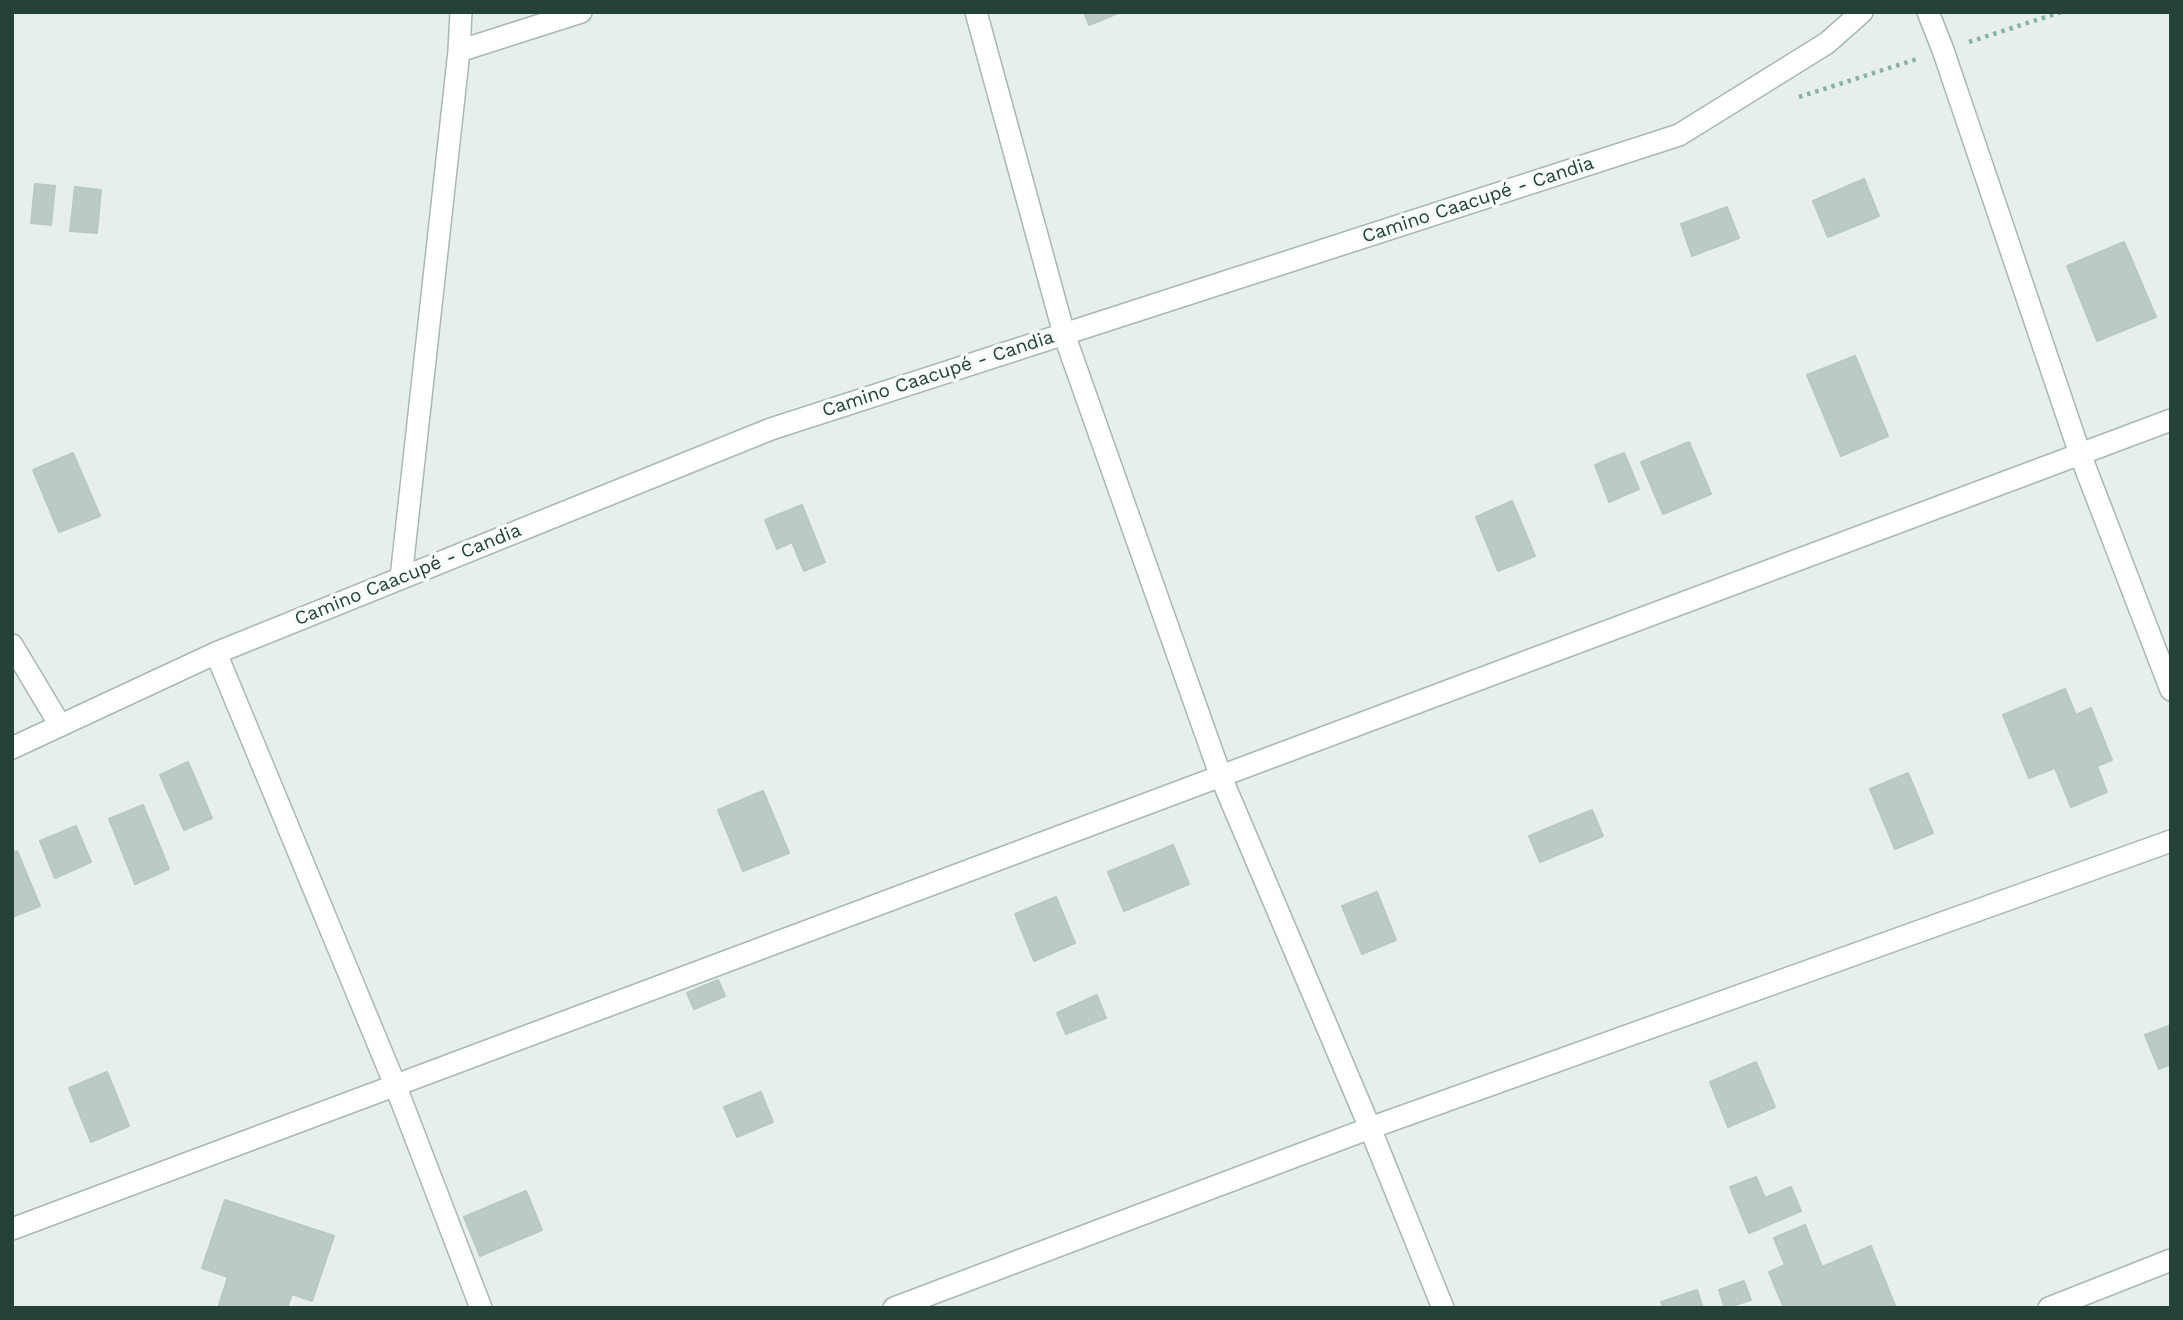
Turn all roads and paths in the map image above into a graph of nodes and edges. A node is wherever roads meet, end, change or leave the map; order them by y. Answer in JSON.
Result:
{"nodes":[{"id":1,"x":461,"y":12,"type":"edge"},
{"id":2,"x":581,"y":12,"type":"edge"},
{"id":3,"x":976,"y":12,"type":"edge"},
{"id":4,"x":1863,"y":12,"type":"edge"},
{"id":5,"x":1928,"y":12,"type":"edge"},
{"id":6,"x":2061,"y":12,"type":"edge"},
{"id":7,"x":1943,"y":50,"type":"junction"},
{"id":8,"x":459,"y":51,"type":"junction"},
{"id":9,"x":1798,"y":97,"type":"dead end"},
{"id":10,"x":1064,"y":334,"type":"junction"},
{"id":11,"x":2171,"y":420,"type":"edge"},
{"id":12,"x":2080,"y":454,"type":"junction"},
{"id":13,"x":401,"y":578,"type":"junction"},
{"id":14,"x":12,"y":645,"type":"edge"},
{"id":15,"x":216,"y":653,"type":"junction"},
{"id":16,"x":2171,"y":690,"type":"edge"},
{"id":17,"x":61,"y":725,"type":"junction"},
{"id":18,"x":12,"y":748,"type":"edge"},
{"id":19,"x":1221,"y":777,"type":"junction"},
{"id":20,"x":2171,"y":841,"type":"edge"},
{"id":21,"x":396,"y":1087,"type":"junction"},
{"id":22,"x":1370,"y":1128,"type":"junction"},
{"id":23,"x":12,"y":1229,"type":"edge"},
{"id":24,"x":2171,"y":1260,"type":"edge"},
{"id":25,"x":481,"y":1308,"type":"edge"},
{"id":26,"x":894,"y":1308,"type":"edge"},
{"id":27,"x":1443,"y":1308,"type":"edge"},
{"id":28,"x":2049,"y":1308,"type":"edge"}],
"edges":[{"from":1,"to":8,"type":"street"},
{"from":2,"to":8,"type":"street"},
{"from":3,"to":10,"type":"street"},
{"from":4,"to":10,"type":"street","name":"Camino Caacupé - Candia"},
{"from":5,"to":7,"type":"street"},
{"from":6,"to":7,"type":"path"},
{"from":7,"to":9,"type":"path"},
{"from":7,"to":12,"type":"street"},
{"from":8,"to":13,"type":"street"},
{"from":10,"to":13,"type":"street","name":"Camino Caacupé - Candia"},
{"from":10,"to":19,"type":"street"},
{"from":11,"to":12,"type":"street"},
{"from":12,"to":16,"type":"street"},
{"from":12,"to":19,"type":"street"},
{"from":13,"to":15,"type":"street","name":"Camino Caacupé - Candia"},
{"from":14,"to":17,"type":"street"},
{"from":15,"to":17,"type":"street","name":"Camino Caacupé - Candia"},
{"from":15,"to":21,"type":"street"},
{"from":17,"to":18,"type":"street","name":"Camino Caacupé - Candia"},
{"from":19,"to":21,"type":"street"},
{"from":19,"to":22,"type":"street"},
{"from":20,"to":22,"type":"street"},
{"from":21,"to":23,"type":"street"},
{"from":21,"to":25,"type":"street"},
{"from":22,"to":26,"type":"street"},
{"from":22,"to":27,"type":"street"},
{"from":24,"to":28,"type":"street"}]}
